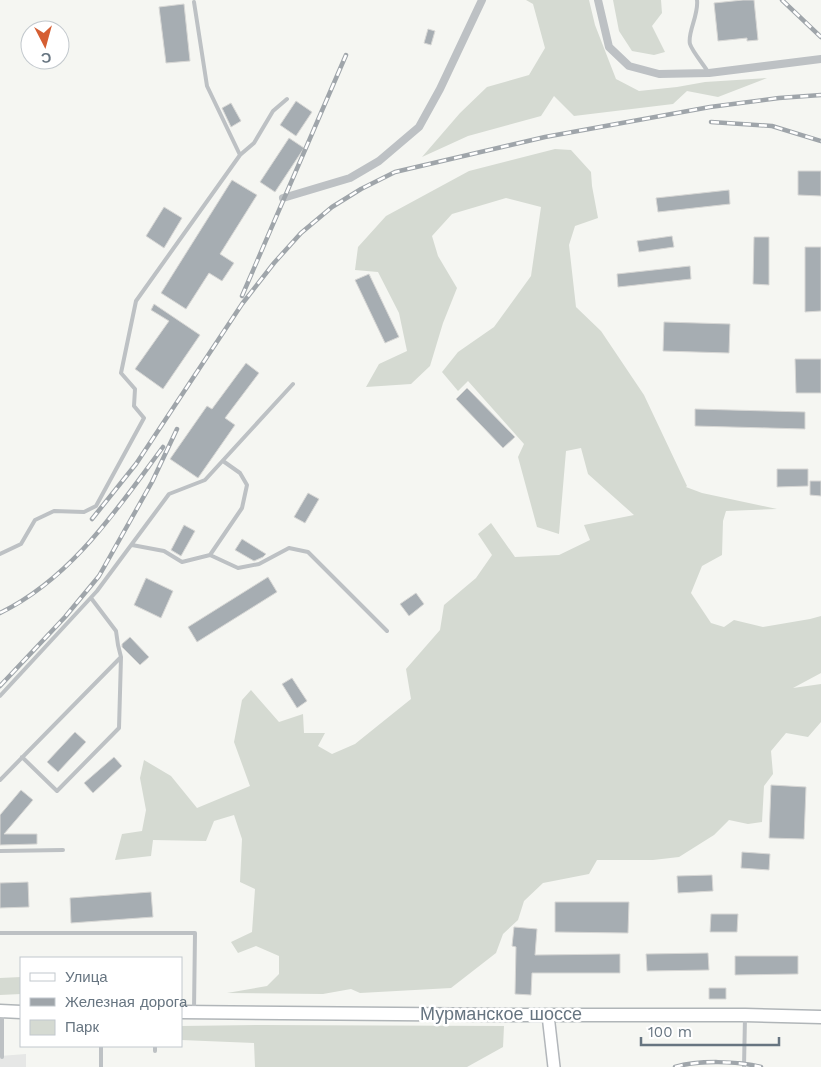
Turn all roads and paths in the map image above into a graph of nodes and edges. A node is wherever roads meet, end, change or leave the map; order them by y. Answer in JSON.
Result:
{"nodes":[{"id":1,"x":482,"y":0,"type":"edge"},
{"id":2,"x":598,"y":0,"type":"edge"},
{"id":3,"x":697,"y":0,"type":"edge"},
{"id":4,"x":194,"y":2,"type":"dead end"},
{"id":5,"x":821,"y":59,"type":"edge"},
{"id":6,"x":709,"y":74,"type":"junction"},
{"id":7,"x":287,"y":99,"type":"dead end"},
{"id":8,"x":240,"y":155,"type":"junction"},
{"id":9,"x":283,"y":198,"type":"dead end"},
{"id":10,"x":294,"y":384,"type":"dead end"},
{"id":11,"x":223,"y":461,"type":"junction"},
{"id":12,"x":132,"y":545,"type":"junction"},
{"id":13,"x":0,"y":554,"type":"edge"},
{"id":14,"x":210,"y":554,"type":"junction"},
{"id":15,"x":91,"y":598,"type":"junction"},
{"id":16,"x":387,"y":631,"type":"dead end"},
{"id":17,"x":121,"y":657,"type":"junction"},
{"id":18,"x":0,"y":696,"type":"edge"},
{"id":19,"x":22,"y":757,"type":"junction"},
{"id":20,"x":0,"y":780,"type":"edge"},
{"id":21,"x":63,"y":850,"type":"dead end"},
{"id":22,"x":0,"y":851,"type":"edge"},
{"id":23,"x":0,"y":933,"type":"edge"},
{"id":24,"x":1,"y":1012,"type":"edge"},
{"id":25,"x":20,"y":1012,"type":"edge"},
{"id":26,"x":188,"y":1012,"type":"edge"},
{"id":27,"x":548,"y":1015,"type":"junction"},
{"id":28,"x":745,"y":1015,"type":"junction"},
{"id":29,"x":821,"y":1016,"type":"edge"},
{"id":30,"x":101,"y":1047,"type":"edge"},
{"id":31,"x":155,"y":1047,"type":"edge"},
{"id":32,"x":155,"y":1051,"type":"dead end"},
{"id":33,"x":2,"y":1057,"type":"dead end"},
{"id":34,"x":101,"y":1067,"type":"edge"},
{"id":35,"x":554,"y":1067,"type":"edge"},
{"id":36,"x":744,"y":1067,"type":"edge"}],
"edges":[{"from":1,"to":9,"type":"street"},
{"from":2,"to":6,"type":"street"},
{"from":3,"to":6,"type":"lane"},
{"from":4,"to":8,"type":"lane"},
{"from":5,"to":6,"type":"street"},
{"from":7,"to":8,"type":"lane"},
{"from":8,"to":13,"type":"lane"},
{"from":10,"to":11,"type":"lane"},
{"from":11,"to":12,"type":"lane"},
{"from":11,"to":14,"type":"lane"},
{"from":12,"to":14,"type":"lane"},
{"from":12,"to":15,"type":"lane"},
{"from":14,"to":16,"type":"lane"},
{"from":15,"to":17,"type":"lane"},
{"from":15,"to":18,"type":"lane"},
{"from":17,"to":19,"type":"lane"},
{"from":17,"to":19,"type":"lane"},
{"from":19,"to":20,"type":"lane"},
{"from":21,"to":22,"type":"lane"},
{"from":23,"to":26,"type":"lane"},
{"from":24,"to":25,"type":"main road"},
{"from":24,"to":33,"type":"lane"},
{"from":26,"to":27,"type":"main road","name":"Мурманское шоссе"},
{"from":27,"to":28,"type":"main road","name":"Мурманское шоссе"},
{"from":27,"to":35,"type":"street"},
{"from":28,"to":29,"type":"main road","name":"Мурманское шоссе"},
{"from":28,"to":36,"type":"lane"},
{"from":30,"to":34,"type":"lane"},
{"from":31,"to":32,"type":"lane"}]}
